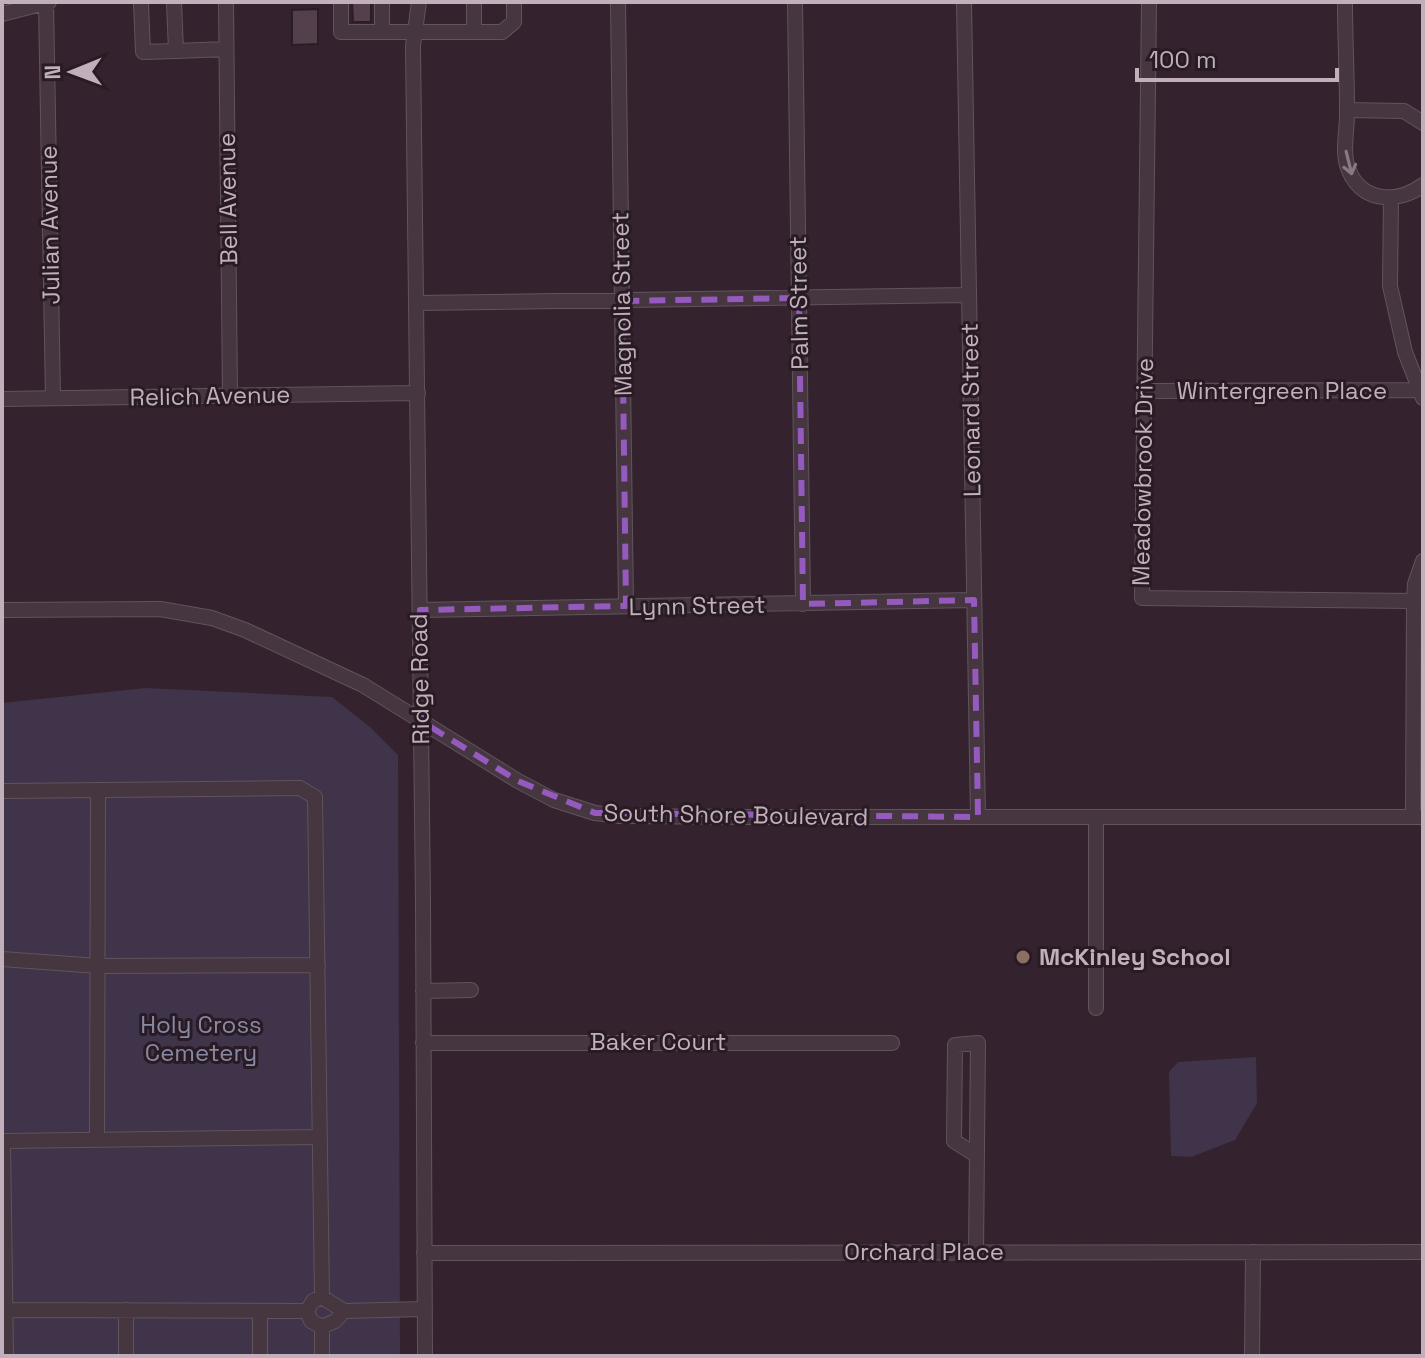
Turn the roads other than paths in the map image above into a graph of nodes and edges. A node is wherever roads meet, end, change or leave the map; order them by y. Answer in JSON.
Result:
{"nodes":[{"id":1,"x":48,"y":2,"type":"edge"},
{"id":2,"x":174,"y":2,"type":"edge"},
{"id":3,"x":226,"y":2,"type":"edge"},
{"id":4,"x":341,"y":2,"type":"edge"},
{"id":5,"x":382,"y":2,"type":"edge"},
{"id":6,"x":419,"y":2,"type":"edge"},
{"id":7,"x":474,"y":2,"type":"edge"},
{"id":8,"x":506,"y":2,"type":"edge"},
{"id":9,"x":514,"y":2,"type":"edge"},
{"id":10,"x":618,"y":2,"type":"edge"},
{"id":11,"x":795,"y":2,"type":"edge"},
{"id":12,"x":964,"y":2,"type":"edge"},
{"id":13,"x":1149,"y":2,"type":"edge"},
{"id":14,"x":1345,"y":2,"type":"edge"},
{"id":15,"x":141,"y":3,"type":"edge"},
{"id":16,"x":2,"y":14,"type":"edge"},
{"id":17,"x":474,"y":26,"type":"junction"},
{"id":18,"x":416,"y":31,"type":"junction"},
{"id":19,"x":382,"y":32,"type":"junction"},
{"id":20,"x":226,"y":49,"type":"junction"},
{"id":21,"x":176,"y":51,"type":"junction"},
{"id":22,"x":1347,"y":110,"type":"junction"},
{"id":23,"x":1423,"y":123,"type":"edge"},
{"id":24,"x":1423,"y":185,"type":"edge"},
{"id":25,"x":1391,"y":198,"type":"junction"},
{"id":26,"x":969,"y":295,"type":"junction"},
{"id":27,"x":799,"y":298,"type":"junction"},
{"id":28,"x":622,"y":301,"type":"junction"},
{"id":29,"x":417,"y":303,"type":"junction"},
{"id":30,"x":1144,"y":391,"type":"junction"},
{"id":31,"x":418,"y":393,"type":"junction"},
{"id":32,"x":1421,"y":394,"type":"edge"},
{"id":33,"x":230,"y":396,"type":"junction"},
{"id":34,"x":53,"y":398,"type":"junction"},
{"id":35,"x":2,"y":399,"type":"edge"},
{"id":36,"x":1423,"y":561,"type":"edge"},
{"id":37,"x":974,"y":600,"type":"junction"},
{"id":38,"x":1414,"y":601,"type":"junction"},
{"id":39,"x":803,"y":604,"type":"junction"},
{"id":40,"x":626,"y":606,"type":"junction"},
{"id":41,"x":2,"y":610,"type":"edge"},
{"id":42,"x":420,"y":610,"type":"junction"},
{"id":43,"x":421,"y":721,"type":"junction"},
{"id":44,"x":98,"y":790,"type":"junction"},
{"id":45,"x":2,"y":791,"type":"edge"},
{"id":46,"x":978,"y":817,"type":"junction"},
{"id":47,"x":1096,"y":817,"type":"junction"},
{"id":48,"x":1418,"y":817,"type":"edge"},
{"id":49,"x":2,"y":959,"type":"edge"},
{"id":50,"x":318,"y":965,"type":"junction"},
{"id":51,"x":98,"y":966,"type":"junction"},
{"id":52,"x":471,"y":990,"type":"dead end"},
{"id":53,"x":423,"y":991,"type":"junction"},
{"id":54,"x":1096,"y":1008,"type":"dead end"},
{"id":55,"x":423,"y":1043,"type":"junction"},
{"id":56,"x":892,"y":1043,"type":"dead end"},
{"id":57,"x":320,"y":1137,"type":"junction"},
{"id":58,"x":97,"y":1140,"type":"junction"},
{"id":59,"x":3,"y":1141,"type":"edge"},
{"id":60,"x":976,"y":1155,"type":"junction"},
{"id":61,"x":1253,"y":1252,"type":"junction"},
{"id":62,"x":1423,"y":1252,"type":"edge"},
{"id":63,"x":424,"y":1253,"type":"junction"},
{"id":64,"x":976,"y":1253,"type":"junction"},
{"id":65,"x":322,"y":1297,"type":"junction"},
{"id":66,"x":424,"y":1309,"type":"junction"},
{"id":67,"x":4,"y":1310,"type":"edge"},
{"id":68,"x":126,"y":1310,"type":"junction"},
{"id":69,"x":260,"y":1311,"type":"junction"},
{"id":70,"x":307,"y":1311,"type":"junction"},
{"id":71,"x":344,"y":1311,"type":"junction"},
{"id":72,"x":322,"y":1327,"type":"junction"},
{"id":73,"x":6,"y":1356,"type":"edge"},
{"id":74,"x":126,"y":1356,"type":"edge"},
{"id":75,"x":260,"y":1356,"type":"edge"},
{"id":76,"x":322,"y":1356,"type":"edge"},
{"id":77,"x":425,"y":1356,"type":"edge"},
{"id":78,"x":1252,"y":1356,"type":"edge"}],
"edges":[{"from":1,"to":16,"type":"street"},
{"from":1,"to":34,"type":"street","name":"Julian Avenue"},
{"from":2,"to":21,"type":"street"},
{"from":3,"to":20,"type":"street","name":"Bell Avenue"},
{"from":4,"to":19,"type":"street"},
{"from":5,"to":19,"type":"street"},
{"from":6,"to":18,"type":"street","name":"Ridge Road"},
{"from":7,"to":17,"type":"street"},
{"from":8,"to":17,"type":"street"},
{"from":9,"to":17,"type":"street"},
{"from":10,"to":28,"type":"street","name":"Magnolia Street"},
{"from":11,"to":27,"type":"street","name":"Palm Street"},
{"from":12,"to":26,"type":"street","name":"Leonard Street"},
{"from":13,"to":30,"type":"street","name":"Meadowbrook Drive"},
{"from":14,"to":22,"type":"street"},
{"from":15,"to":21,"type":"street"},
{"from":17,"to":18,"type":"street"},
{"from":18,"to":19,"type":"street"},
{"from":18,"to":29,"type":"street","name":"Ridge Road"},
{"from":20,"to":21,"type":"street"},
{"from":20,"to":33,"type":"street","name":"Bell Avenue"},
{"from":22,"to":23,"type":"street"},
{"from":22,"to":25,"type":"street","one_way":true},
{"from":24,"to":25,"type":"street"},
{"from":25,"to":32,"type":"street"},
{"from":26,"to":27,"type":"street"},
{"from":26,"to":37,"type":"street","name":"Leonard Street"},
{"from":27,"to":28,"type":"street"},
{"from":27,"to":39,"type":"street","name":"Palm Street"},
{"from":28,"to":29,"type":"street"},
{"from":28,"to":40,"type":"street","name":"Magnolia Street"},
{"from":29,"to":31,"type":"street","name":"Ridge Road"},
{"from":30,"to":32,"type":"street","name":"Wintergreen Place"},
{"from":30,"to":38,"type":"street","name":"Meadowbrook Drive"},
{"from":31,"to":33,"type":"street","name":"Relich Avenue"},
{"from":31,"to":42,"type":"street","name":"Ridge Road"},
{"from":33,"to":34,"type":"street","name":"Relich Avenue"},
{"from":34,"to":35,"type":"street","name":"Relich Avenue"},
{"from":36,"to":38,"type":"street"},
{"from":37,"to":39,"type":"street","name":"Lynn Street"},
{"from":37,"to":46,"type":"street","name":"Leonard Street"},
{"from":38,"to":48,"type":"street"},
{"from":39,"to":40,"type":"street","name":"Lynn Street"},
{"from":40,"to":42,"type":"street","name":"Lynn Street"},
{"from":41,"to":43,"type":"street","name":"South Shore Boulevard"},
{"from":42,"to":43,"type":"street","name":"Ridge Road"},
{"from":43,"to":46,"type":"street","name":"South Shore Boulevard"},
{"from":43,"to":53,"type":"street","name":"Ridge Road"},
{"from":44,"to":45,"type":"street"},
{"from":44,"to":50,"type":"street"},
{"from":44,"to":51,"type":"street"},
{"from":46,"to":47,"type":"street","name":"South Shore Boulevard"},
{"from":47,"to":48,"type":"street","name":"South Shore Boulevard"},
{"from":47,"to":54,"type":"street"},
{"from":49,"to":51,"type":"street"},
{"from":50,"to":51,"type":"street"},
{"from":50,"to":57,"type":"street"},
{"from":51,"to":58,"type":"street"},
{"from":52,"to":53,"type":"street"},
{"from":53,"to":55,"type":"street","name":"Ridge Road"},
{"from":55,"to":56,"type":"street","name":"Baker Court"},
{"from":55,"to":63,"type":"street","name":"Ridge Road"},
{"from":57,"to":58,"type":"street"},
{"from":57,"to":65,"type":"street"},
{"from":58,"to":59,"type":"street"},
{"from":59,"to":67,"type":"street"},
{"from":60,"to":60,"type":"street"},
{"from":60,"to":64,"type":"street"},
{"from":61,"to":62,"type":"street","name":"Orchard Place"},
{"from":61,"to":64,"type":"street","name":"Orchard Place"},
{"from":61,"to":78,"type":"street"},
{"from":63,"to":64,"type":"street","name":"Orchard Place"},
{"from":63,"to":66,"type":"street","name":"Ridge Road"},
{"from":65,"to":70,"type":"street"},
{"from":65,"to":71,"type":"street"},
{"from":66,"to":71,"type":"street"},
{"from":66,"to":77,"type":"street","name":"Ridge Road"},
{"from":67,"to":68,"type":"street"},
{"from":67,"to":73,"type":"street"},
{"from":68,"to":69,"type":"street"},
{"from":68,"to":74,"type":"street"},
{"from":69,"to":70,"type":"street"},
{"from":69,"to":75,"type":"street"},
{"from":70,"to":72,"type":"street"},
{"from":71,"to":72,"type":"street"},
{"from":72,"to":76,"type":"street"}]}
